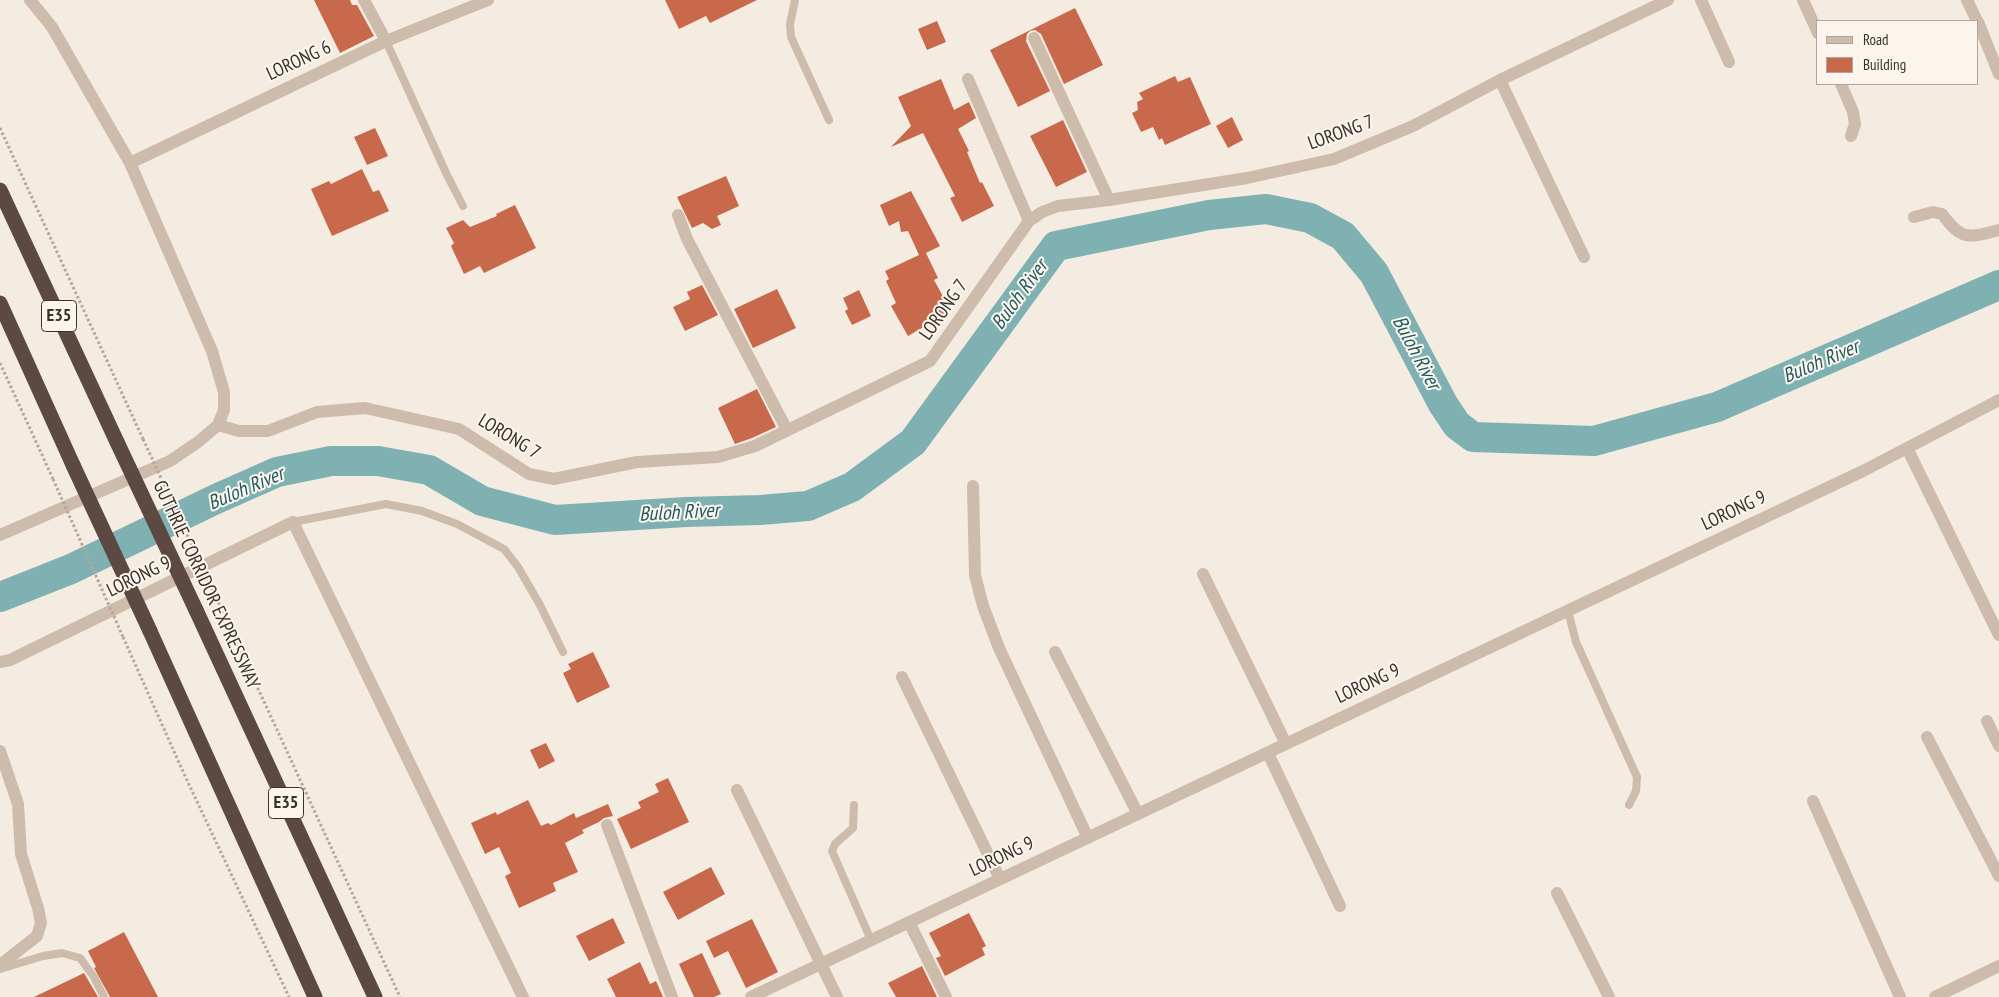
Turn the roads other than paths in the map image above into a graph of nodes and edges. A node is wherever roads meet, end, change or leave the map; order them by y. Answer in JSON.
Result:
{"nodes":[{"id":1,"x":30,"y":0,"type":"edge"},
{"id":2,"x":364,"y":0,"type":"edge"},
{"id":3,"x":488,"y":0,"type":"edge"},
{"id":4,"x":795,"y":0,"type":"edge"},
{"id":5,"x":1668,"y":0,"type":"edge"},
{"id":6,"x":1701,"y":0,"type":"edge"},
{"id":7,"x":1803,"y":0,"type":"edge"},
{"id":8,"x":1967,"y":0,"type":"edge"},
{"id":9,"x":468,"y":4,"type":"edge"},
{"id":10,"x":1977,"y":20,"type":"edge"},
{"id":11,"x":1979,"y":24,"type":"edge"},
{"id":12,"x":1816,"y":29,"type":"edge"},
{"id":13,"x":1034,"y":38,"type":"dead end"},
{"id":14,"x":386,"y":41,"type":"junction"},
{"id":15,"x":1729,"y":62,"type":"dead end"},
{"id":16,"x":1999,"y":74,"type":"edge"},
{"id":17,"x":968,"y":79,"type":"dead end"},
{"id":18,"x":1500,"y":80,"type":"junction"},
{"id":19,"x":1841,"y":85,"type":"edge"},
{"id":20,"x":828,"y":120,"type":"dead end"},
{"id":21,"x":1850,"y":136,"type":"dead end"},
{"id":22,"x":130,"y":163,"type":"junction"},
{"id":23,"x":0,"y":190,"type":"edge"},
{"id":24,"x":1109,"y":200,"type":"junction"},
{"id":25,"x":463,"y":206,"type":"dead end"},
{"id":26,"x":678,"y":215,"type":"dead end"},
{"id":27,"x":1914,"y":217,"type":"dead end"},
{"id":28,"x":1029,"y":221,"type":"junction"},
{"id":29,"x":1999,"y":230,"type":"edge"},
{"id":30,"x":1584,"y":257,"type":"dead end"},
{"id":31,"x":0,"y":303,"type":"edge"},
{"id":32,"x":1998,"y":402,"type":"edge"},
{"id":33,"x":218,"y":425,"type":"junction"},
{"id":34,"x":787,"y":430,"type":"junction"},
{"id":35,"x":1907,"y":448,"type":"junction"},
{"id":36,"x":973,"y":486,"type":"dead end"},
{"id":37,"x":293,"y":522,"type":"junction"},
{"id":38,"x":0,"y":535,"type":"edge"},
{"id":39,"x":1203,"y":574,"type":"dead end"},
{"id":40,"x":1568,"y":611,"type":"junction"},
{"id":41,"x":1999,"y":635,"type":"edge"},
{"id":42,"x":563,"y":652,"type":"dead end"},
{"id":43,"x":1055,"y":652,"type":"dead end"},
{"id":44,"x":0,"y":662,"type":"edge"},
{"id":45,"x":902,"y":677,"type":"dead end"},
{"id":46,"x":1987,"y":721,"type":"dead end"},
{"id":47,"x":1927,"y":736,"type":"dead end"},
{"id":48,"x":1286,"y":744,"type":"junction"},
{"id":49,"x":1999,"y":746,"type":"edge"},
{"id":50,"x":0,"y":751,"type":"edge"},
{"id":51,"x":1268,"y":753,"type":"junction"},
{"id":52,"x":737,"y":790,"type":"dead end"},
{"id":53,"x":1813,"y":801,"type":"dead end"},
{"id":54,"x":1629,"y":804,"type":"dead end"},
{"id":55,"x":854,"y":805,"type":"dead end"},
{"id":56,"x":1138,"y":814,"type":"junction"},
{"id":57,"x":607,"y":825,"type":"dead end"},
{"id":58,"x":1088,"y":838,"type":"junction"},
{"id":59,"x":1999,"y":876,"type":"edge"},
{"id":60,"x":1000,"y":879,"type":"junction"},
{"id":61,"x":1557,"y":893,"type":"dead end"},
{"id":62,"x":1340,"y":906,"type":"dead end"},
{"id":63,"x":909,"y":922,"type":"junction"},
{"id":64,"x":871,"y":940,"type":"junction"},
{"id":65,"x":821,"y":964,"type":"junction"},
{"id":66,"x":1999,"y":966,"type":"edge"},
{"id":67,"x":0,"y":967,"type":"edge"},
{"id":68,"x":1950,"y":994,"type":"edge"},
{"id":69,"x":104,"y":997,"type":"edge"},
{"id":70,"x":315,"y":997,"type":"edge"},
{"id":71,"x":375,"y":997,"type":"edge"},
{"id":72,"x":523,"y":997,"type":"edge"},
{"id":73,"x":672,"y":997,"type":"edge"},
{"id":74,"x":751,"y":997,"type":"edge"},
{"id":75,"x":837,"y":997,"type":"edge"},
{"id":76,"x":946,"y":997,"type":"edge"},
{"id":77,"x":1609,"y":997,"type":"edge"},
{"id":78,"x":1900,"y":997,"type":"edge"},
{"id":79,"x":1935,"y":997,"type":"edge"}],
"edges":[{"from":1,"to":22,"type":"street"},
{"from":2,"to":14,"type":"street"},
{"from":3,"to":9,"type":"street","name":"LORONG 6"},
{"from":4,"to":20,"type":"lane"},
{"from":5,"to":18,"type":"street","name":"LORONG 7"},
{"from":6,"to":15,"type":"street"},
{"from":7,"to":12,"type":"street"},
{"from":8,"to":10,"type":"street"},
{"from":9,"to":14,"type":"street","name":"LORONG 6"},
{"from":11,"to":16,"type":"street"},
{"from":13,"to":24,"type":"street"},
{"from":14,"to":22,"type":"street","name":"LORONG 6"},
{"from":14,"to":25,"type":"lane"},
{"from":17,"to":28,"type":"street"},
{"from":18,"to":24,"type":"street","name":"LORONG 7"},
{"from":18,"to":30,"type":"street"},
{"from":19,"to":21,"type":"street"},
{"from":22,"to":33,"type":"street"},
{"from":23,"to":71,"type":"highway","name":"GUTHRIE CORRIDOR EXPRESSWAY","number":"E35","bridge":true},
{"from":24,"to":28,"type":"street","name":"LORONG 7"},
{"from":26,"to":34,"type":"street"},
{"from":27,"to":29,"type":"street"},
{"from":28,"to":34,"type":"street","name":"LORONG 7"},
{"from":31,"to":70,"type":"highway","number":"E35","bridge":true},
{"from":32,"to":35,"type":"street","name":"LORONG 9"},
{"from":33,"to":34,"type":"street","name":"LORONG 7"},
{"from":33,"to":38,"type":"street"},
{"from":35,"to":40,"type":"street","name":"LORONG 9"},
{"from":35,"to":41,"type":"street"},
{"from":36,"to":58,"type":"street"},
{"from":37,"to":42,"type":"lane"},
{"from":37,"to":44,"type":"street","name":"LORONG 9"},
{"from":37,"to":72,"type":"street"},
{"from":39,"to":48,"type":"street"},
{"from":40,"to":48,"type":"street","name":"LORONG 9"},
{"from":40,"to":54,"type":"lane"},
{"from":43,"to":56,"type":"street"},
{"from":45,"to":60,"type":"street"},
{"from":46,"to":49,"type":"street"},
{"from":47,"to":59,"type":"street"},
{"from":48,"to":51,"type":"street","name":"LORONG 9"},
{"from":50,"to":67,"type":"street"},
{"from":51,"to":56,"type":"street","name":"LORONG 9"},
{"from":51,"to":62,"type":"street"},
{"from":52,"to":65,"type":"street"},
{"from":53,"to":78,"type":"street"},
{"from":55,"to":64,"type":"lane"},
{"from":56,"to":58,"type":"street","name":"LORONG 9"},
{"from":57,"to":73,"type":"street"},
{"from":58,"to":60,"type":"street","name":"LORONG 9"},
{"from":60,"to":63,"type":"street","name":"LORONG 9"},
{"from":61,"to":77,"type":"street"},
{"from":63,"to":64,"type":"street","name":"LORONG 9"},
{"from":63,"to":76,"type":"street"},
{"from":64,"to":65,"type":"street","name":"LORONG 9"},
{"from":65,"to":74,"type":"street","name":"LORONG 9"},
{"from":65,"to":75,"type":"street"},
{"from":66,"to":68,"type":"street"},
{"from":67,"to":69,"type":"lane"},
{"from":68,"to":79,"type":"street"}]}
